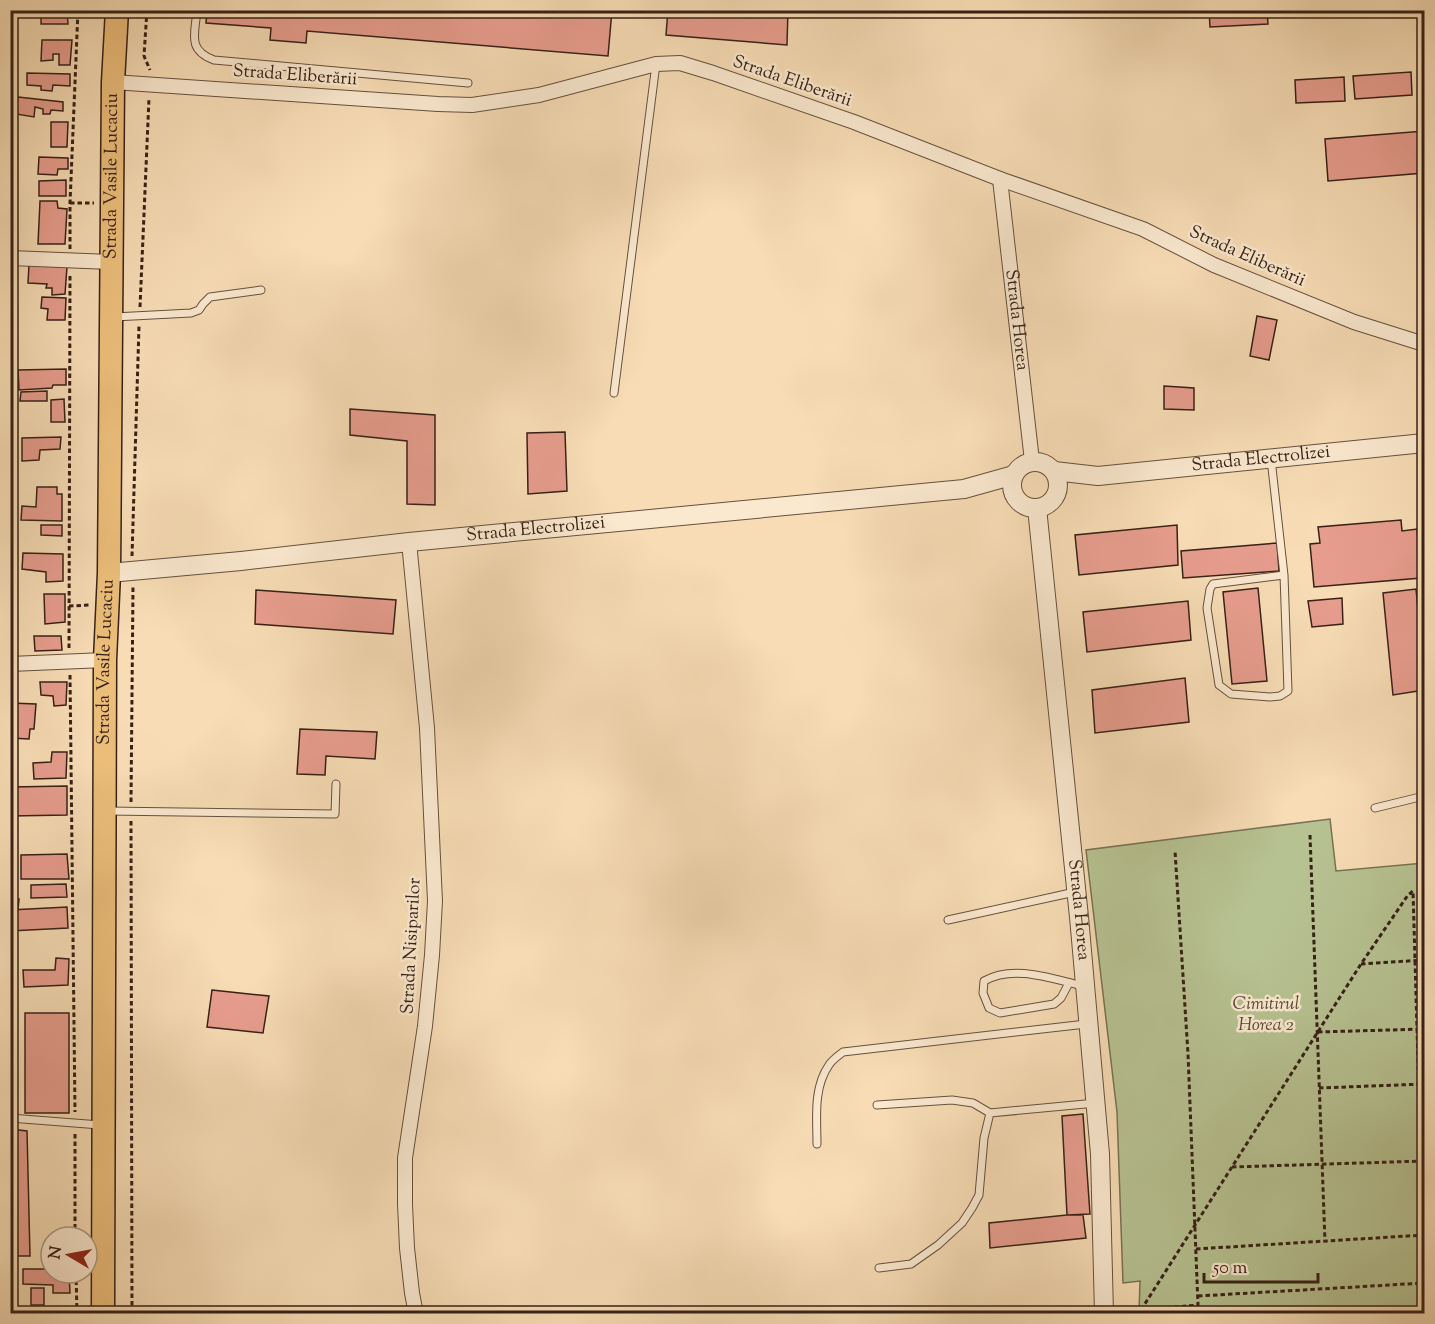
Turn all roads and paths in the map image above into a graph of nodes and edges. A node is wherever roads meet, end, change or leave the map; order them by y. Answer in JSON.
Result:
{"nodes":[{"id":1,"x":78,"y":10,"type":"edge"},
{"id":2,"x":117,"y":10,"type":"edge"},
{"id":3,"x":147,"y":10,"type":"edge"},
{"id":4,"x":197,"y":10,"type":"edge"},
{"id":5,"x":656,"y":64,"type":"junction"},
{"id":6,"x":113,"y":82,"type":"junction"},
{"id":7,"x":468,"y":83,"type":"dead end"},
{"id":8,"x":150,"y":85,"type":"junction"},
{"id":9,"x":1000,"y":179,"type":"junction"},
{"id":10,"x":70,"y":203,"type":"junction"},
{"id":11,"x":96,"y":203,"type":"dead end"},
{"id":12,"x":10,"y":258,"type":"edge"},
{"id":13,"x":70,"y":260,"type":"junction"},
{"id":14,"x":111,"y":262,"type":"junction"},
{"id":15,"x":261,"y":290,"type":"dead end"},
{"id":16,"x":139,"y":315,"type":"junction"},
{"id":17,"x":111,"y":317,"type":"junction"},
{"id":18,"x":1425,"y":344,"type":"edge"},
{"id":19,"x":614,"y":393,"type":"dead end"},
{"id":20,"x":1425,"y":443,"type":"edge"},
{"id":21,"x":1271,"y":459,"type":"junction"},
{"id":22,"x":1032,"y":461,"type":"junction"},
{"id":23,"x":1054,"y":471,"type":"junction"},
{"id":24,"x":1014,"y":475,"type":"junction"},
{"id":25,"x":1098,"y":476,"type":"junction"},
{"id":26,"x":964,"y":489,"type":"junction"},
{"id":27,"x":1056,"y":494,"type":"junction"},
{"id":28,"x":1015,"y":496,"type":"junction"},
{"id":29,"x":1037,"y":508,"type":"junction"},
{"id":30,"x":409,"y":542,"type":"junction"},
{"id":31,"x":132,"y":549,"type":"dead end"},
{"id":32,"x":109,"y":573,"type":"junction"},
{"id":33,"x":1284,"y":575,"type":"junction"},
{"id":34,"x":133,"y":585,"type":"dead end"},
{"id":35,"x":89,"y":605,"type":"dead end"},
{"id":36,"x":69,"y":606,"type":"junction"},
{"id":37,"x":105,"y":660,"type":"junction"},
{"id":38,"x":69,"y":662,"type":"junction"},
{"id":39,"x":10,"y":664,"type":"edge"},
{"id":40,"x":336,"y":784,"type":"dead end"},
{"id":41,"x":1425,"y":796,"type":"edge"},
{"id":42,"x":1375,"y":808,"type":"dead end"},
{"id":43,"x":104,"y":811,"type":"junction"},
{"id":44,"x":131,"y":812,"type":"junction"},
{"id":45,"x":1310,"y":835,"type":"dead end"},
{"id":46,"x":1175,"y":851,"type":"dead end"},
{"id":47,"x":1077,"y":892,"type":"junction"},
{"id":48,"x":948,"y":920,"type":"dead end"},
{"id":49,"x":1425,"y":960,"type":"edge"},
{"id":50,"x":1415,"y":961,"type":"junction"},
{"id":51,"x":1361,"y":964,"type":"junction"},
{"id":52,"x":1077,"y":985,"type":"junction"},
{"id":53,"x":1089,"y":1024,"type":"junction"},
{"id":54,"x":1417,"y":1029,"type":"junction"},
{"id":55,"x":1425,"y":1029,"type":"edge"},
{"id":56,"x":1318,"y":1032,"type":"junction"},
{"id":57,"x":1419,"y":1084,"type":"junction"},
{"id":58,"x":1425,"y":1084,"type":"edge"},
{"id":59,"x":1319,"y":1088,"type":"junction"},
{"id":60,"x":1096,"y":1103,"type":"junction"},
{"id":61,"x":877,"y":1105,"type":"dead end"},
{"id":62,"x":990,"y":1113,"type":"junction"},
{"id":63,"x":10,"y":1118,"type":"edge"},
{"id":64,"x":75,"y":1123,"type":"junction"},
{"id":65,"x":103,"y":1125,"type":"junction"},
{"id":66,"x":817,"y":1144,"type":"dead end"},
{"id":67,"x":1423,"y":1162,"type":"edge"},
{"id":68,"x":1321,"y":1166,"type":"junction"},
{"id":69,"x":1232,"y":1167,"type":"junction"},
{"id":70,"x":1196,"y":1222,"type":"junction"},
{"id":71,"x":75,"y":1225,"type":"edge"},
{"id":72,"x":1424,"y":1235,"type":"edge"},
{"id":73,"x":1325,"y":1242,"type":"junction"},
{"id":74,"x":1196,"y":1249,"type":"junction"},
{"id":75,"x":879,"y":1269,"type":"dead end"},
{"id":76,"x":1425,"y":1283,"type":"edge"},
{"id":77,"x":76,"y":1285,"type":"edge"},
{"id":78,"x":1198,"y":1296,"type":"junction"},
{"id":79,"x":1141,"y":1310,"type":"junction"},
{"id":80,"x":77,"y":1314,"type":"edge"},
{"id":81,"x":103,"y":1314,"type":"edge"},
{"id":82,"x":132,"y":1314,"type":"edge"},
{"id":83,"x":416,"y":1314,"type":"edge"},
{"id":84,"x":1104,"y":1314,"type":"edge"},
{"id":85,"x":1130,"y":1314,"type":"edge"}],
"edges":[{"from":1,"to":10,"type":"path"},
{"from":2,"to":6,"type":"main road","name":"Strada Vasile Lucaciu"},
{"from":3,"to":8,"type":"path"},
{"from":4,"to":7,"type":"lane"},
{"from":5,"to":8,"type":"street","name":"Strada Eliberării"},
{"from":5,"to":9,"type":"street","name":"Strada Eliberării"},
{"from":5,"to":19,"type":"lane"},
{"from":6,"to":8,"type":"street","name":"Strada Eliberării"},
{"from":6,"to":14,"type":"main road","name":"Strada Vasile Lucaciu"},
{"from":8,"to":16,"type":"path"},
{"from":9,"to":18,"type":"street","name":"Strada Eliberării"},
{"from":9,"to":22,"type":"street","name":"Strada Horea"},
{"from":10,"to":11,"type":"path"},
{"from":10,"to":13,"type":"path"},
{"from":12,"to":13,"type":"street"},
{"from":13,"to":14,"type":"street"},
{"from":13,"to":36,"type":"path"},
{"from":14,"to":17,"type":"main road","name":"Strada Vasile Lucaciu"},
{"from":15,"to":16,"type":"lane"},
{"from":16,"to":17,"type":"lane"},
{"from":16,"to":31,"type":"path"},
{"from":17,"to":32,"type":"main road","name":"Strada Vasile Lucaciu"},
{"from":20,"to":21,"type":"street","name":"Strada Electrolizei"},
{"from":21,"to":25,"type":"street","name":"Strada Electrolizei"},
{"from":21,"to":33,"type":"lane"},
{"from":22,"to":23,"type":"street"},
{"from":22,"to":24,"type":"street"},
{"from":23,"to":25,"type":"street","name":"Strada Electrolizei"},
{"from":23,"to":27,"type":"street"},
{"from":24,"to":26,"type":"street","name":"Strada Electrolizei"},
{"from":24,"to":28,"type":"street"},
{"from":25,"to":27,"type":"street","name":"Strada Electrolizei"},
{"from":26,"to":28,"type":"street","name":"Strada Electrolizei"},
{"from":26,"to":30,"type":"street","name":"Strada Electrolizei"},
{"from":27,"to":29,"type":"street"},
{"from":28,"to":29,"type":"street"},
{"from":29,"to":47,"type":"street","name":"Strada Horea"},
{"from":30,"to":32,"type":"street","name":"Strada Electrolizei"},
{"from":30,"to":83,"type":"street","name":"Strada Nisiparilor"},
{"from":32,"to":37,"type":"main road","name":"Strada Vasile Lucaciu"},
{"from":33,"to":33,"type":"lane"},
{"from":34,"to":44,"type":"path"},
{"from":35,"to":36,"type":"path"},
{"from":36,"to":38,"type":"path"},
{"from":37,"to":38,"type":"street"},
{"from":37,"to":43,"type":"main road","name":"Strada Vasile Lucaciu"},
{"from":38,"to":39,"type":"street"},
{"from":38,"to":64,"type":"path"},
{"from":40,"to":44,"type":"lane"},
{"from":41,"to":42,"type":"lane"},
{"from":43,"to":44,"type":"lane"},
{"from":43,"to":65,"type":"main road","name":"Strada Vasile Lucaciu"},
{"from":44,"to":82,"type":"path"},
{"from":45,"to":56,"type":"path"},
{"from":46,"to":70,"type":"path"},
{"from":47,"to":48,"type":"lane"},
{"from":47,"to":52,"type":"street","name":"Strada Horea"},
{"from":49,"to":50,"type":"path"},
{"from":50,"to":51,"type":"path"},
{"from":50,"to":51,"type":"path"},
{"from":50,"to":54,"type":"path"},
{"from":51,"to":56,"type":"path"},
{"from":52,"to":52,"type":"lane"},
{"from":52,"to":53,"type":"street","name":"Strada Horea"},
{"from":53,"to":60,"type":"street","name":"Strada Horea"},
{"from":53,"to":66,"type":"lane"},
{"from":54,"to":55,"type":"path"},
{"from":54,"to":56,"type":"path"},
{"from":54,"to":57,"type":"path"},
{"from":56,"to":59,"type":"path"},
{"from":56,"to":69,"type":"path"},
{"from":57,"to":58,"type":"path"},
{"from":57,"to":59,"type":"path"},
{"from":57,"to":67,"type":"path"},
{"from":59,"to":68,"type":"path"},
{"from":60,"to":62,"type":"lane"},
{"from":60,"to":84,"type":"street","name":"Strada Horea"},
{"from":61,"to":62,"type":"lane"},
{"from":62,"to":75,"type":"lane"},
{"from":63,"to":64,"type":"lane"},
{"from":64,"to":65,"type":"lane"},
{"from":64,"to":71,"type":"path"},
{"from":65,"to":81,"type":"main road","name":"Strada Vasile Lucaciu"},
{"from":67,"to":68,"type":"path"},
{"from":67,"to":72,"type":"path"},
{"from":68,"to":69,"type":"path"},
{"from":68,"to":73,"type":"path"},
{"from":69,"to":70,"type":"path"},
{"from":70,"to":74,"type":"path"},
{"from":70,"to":79,"type":"path"},
{"from":72,"to":73,"type":"path"},
{"from":73,"to":74,"type":"path"},
{"from":74,"to":78,"type":"path"},
{"from":76,"to":78,"type":"path"},
{"from":77,"to":80,"type":"path"},
{"from":78,"to":79,"type":"path"},
{"from":79,"to":85,"type":"path"}]}
